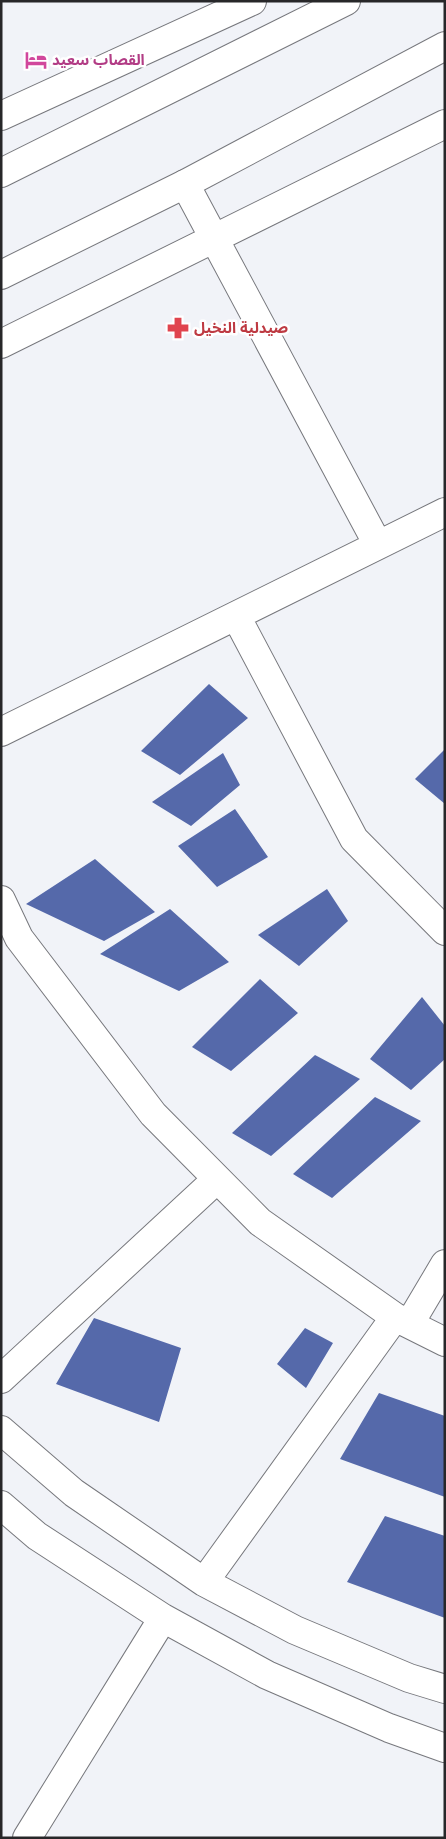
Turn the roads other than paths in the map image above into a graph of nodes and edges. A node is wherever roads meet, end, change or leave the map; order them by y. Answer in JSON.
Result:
{"nodes":[{"id":1,"x":252,"y":1,"type":"edge"},
{"id":2,"x":346,"y":1,"type":"edge"},
{"id":3,"x":445,"y":46,"type":"edge"},
{"id":4,"x":1,"y":116,"type":"edge"},
{"id":5,"x":445,"y":124,"type":"edge"},
{"id":6,"x":1,"y":173,"type":"edge"},
{"id":7,"x":185,"y":184,"type":"junction"},
{"id":8,"x":215,"y":237,"type":"junction"},
{"id":9,"x":1,"y":275,"type":"edge"},
{"id":10,"x":1,"y":344,"type":"edge"},
{"id":11,"x":445,"y":512,"type":"edge"},
{"id":12,"x":378,"y":545,"type":"junction"},
{"id":13,"x":236,"y":616,"type":"junction"},
{"id":14,"x":1,"y":732,"type":"edge"},
{"id":15,"x":1,"y":900,"type":"edge"},
{"id":16,"x":445,"y":930,"type":"edge"},
{"id":17,"x":217,"y":1179,"type":"junction"},
{"id":18,"x":445,"y":1264,"type":"edge"},
{"id":19,"x":403,"y":1320,"type":"junction"},
{"id":20,"x":445,"y":1342,"type":"edge"},
{"id":21,"x":1,"y":1379,"type":"edge"},
{"id":22,"x":1,"y":1430,"type":"edge"},
{"id":23,"x":1,"y":1505,"type":"edge"},
{"id":24,"x":204,"y":1582,"type":"junction"},
{"id":25,"x":163,"y":1618,"type":"junction"},
{"id":26,"x":445,"y":1689,"type":"edge"},
{"id":27,"x":445,"y":1748,"type":"edge"},
{"id":28,"x":27,"y":1838,"type":"edge"}],
"edges":[{"from":1,"to":4,"type":"main road"},
{"from":2,"to":6,"type":"main road"},
{"from":3,"to":7,"type":"main road"},
{"from":5,"to":8,"type":"main road"},
{"from":7,"to":8,"type":"main road"},
{"from":7,"to":9,"type":"main road"},
{"from":8,"to":10,"type":"main road"},
{"from":8,"to":12,"type":"main road"},
{"from":11,"to":12,"type":"main road"},
{"from":12,"to":13,"type":"main road"},
{"from":13,"to":14,"type":"main road"},
{"from":13,"to":16,"type":"main road"},
{"from":15,"to":17,"type":"main road"},
{"from":17,"to":19,"type":"main road"},
{"from":17,"to":21,"type":"main road"},
{"from":18,"to":19,"type":"main road"},
{"from":19,"to":20,"type":"main road"},
{"from":19,"to":24,"type":"main road"},
{"from":22,"to":24,"type":"main road"},
{"from":23,"to":25,"type":"main road"},
{"from":24,"to":26,"type":"main road"},
{"from":25,"to":27,"type":"main road"},
{"from":25,"to":28,"type":"main road"}]}
